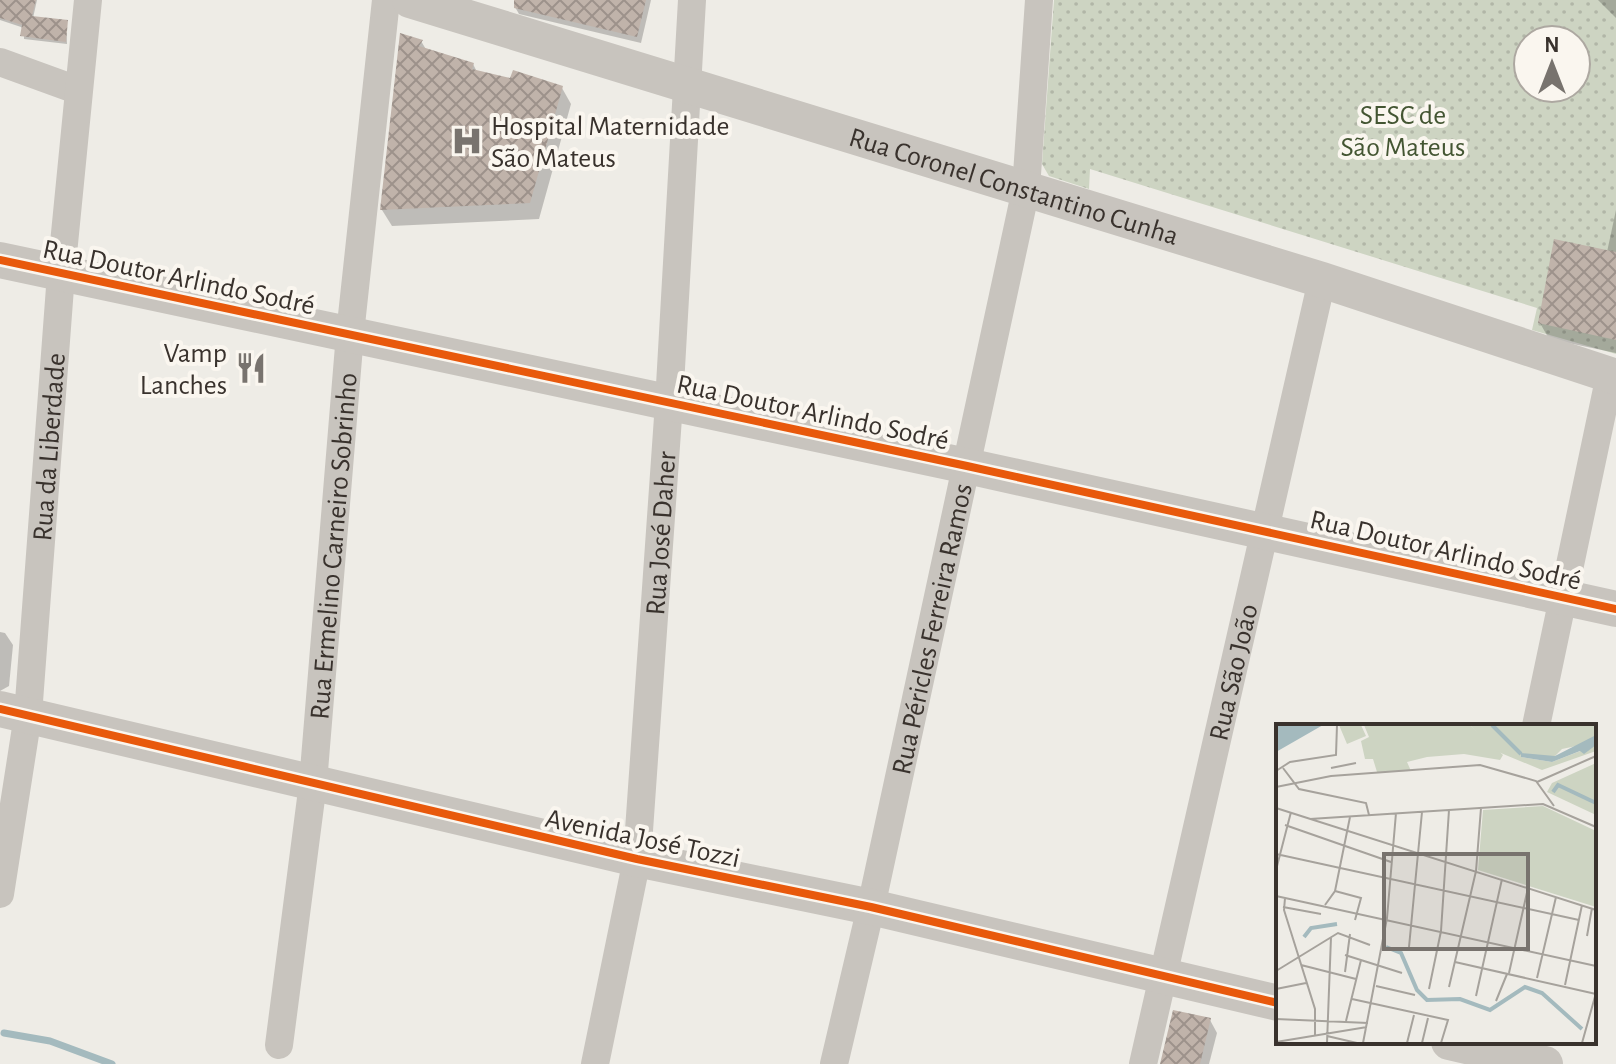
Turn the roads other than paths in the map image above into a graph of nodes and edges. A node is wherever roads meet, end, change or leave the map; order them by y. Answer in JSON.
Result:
{"nodes":[{"id":1,"x":88,"y":0,"type":"edge"},
{"id":2,"x":386,"y":0,"type":"edge"},
{"id":3,"x":410,"y":0,"type":"edge"},
{"id":4,"x":692,"y":0,"type":"edge"},
{"id":5,"x":1039,"y":0,"type":"edge"},
{"id":6,"x":0,"y":62,"type":"edge"},
{"id":7,"x":686,"y":83,"type":"junction"},
{"id":8,"x":77,"y":90,"type":"junction"},
{"id":9,"x":1026,"y":189,"type":"junction"},
{"id":10,"x":0,"y":260,"type":"edge"},
{"id":11,"x":61,"y":274,"type":"junction"},
{"id":12,"x":1322,"y":280,"type":"junction"},
{"id":13,"x":350,"y":334,"type":"junction"},
{"id":14,"x":1613,"y":376,"type":"edge"},
{"id":15,"x":669,"y":403,"type":"junction"},
{"id":16,"x":967,"y":466,"type":"junction"},
{"id":17,"x":1266,"y":531,"type":"junction"},
{"id":18,"x":1564,"y":598,"type":"junction"},
{"id":19,"x":1616,"y":609,"type":"edge"},
{"id":20,"x":14,"y":712,"type":"edge"},
{"id":21,"x":1536,"y":724,"type":"edge"},
{"id":22,"x":313,"y":783,"type":"junction"},
{"id":23,"x":637,"y":859,"type":"junction"},
{"id":24,"x":0,"y":894,"type":"edge"},
{"id":25,"x":871,"y":907,"type":"junction"},
{"id":26,"x":1164,"y":976,"type":"junction"},
{"id":27,"x":1276,"y":1003,"type":"edge"},
{"id":28,"x":279,"y":1045,"type":"dead end"},
{"id":29,"x":1462,"y":1049,"type":"edge"},
{"id":30,"x":595,"y":1064,"type":"edge"},
{"id":31,"x":834,"y":1064,"type":"edge"},
{"id":32,"x":1143,"y":1064,"type":"edge"},
{"id":33,"x":1545,"y":1064,"type":"edge"}],
"edges":[{"from":1,"to":8,"type":"street","name":"Rua da Liberdade"},
{"from":2,"to":13,"type":"street","name":"Rua Ermelino Carneiro Sobrinho"},
{"from":3,"to":7,"type":"street","name":"Rua Coronel Constantino Cunha"},
{"from":4,"to":7,"type":"street","name":"Rua José Daher"},
{"from":5,"to":9,"type":"street","name":"Rua Péricles Ferreira Ramos"},
{"from":6,"to":8,"type":"street"},
{"from":7,"to":9,"type":"street","name":"Rua Coronel Constantino Cunha"},
{"from":7,"to":15,"type":"street","name":"Rua José Daher"},
{"from":8,"to":11,"type":"street","name":"Rua da Liberdade"},
{"from":9,"to":12,"type":"street","name":"Rua Coronel Constantino Cunha"},
{"from":9,"to":16,"type":"street","name":"Rua Péricles Ferreira Ramos"},
{"from":10,"to":11,"type":"street","name":"Rua Doutor Arlindo Sodré"},
{"from":11,"to":13,"type":"street","name":"Rua Doutor Arlindo Sodré"},
{"from":11,"to":20,"type":"street","name":"Rua da Liberdade"},
{"from":12,"to":14,"type":"street","name":"Rua Coronel Constantino Cunha"},
{"from":12,"to":17,"type":"street","name":"Rua São João"},
{"from":13,"to":15,"type":"street","name":"Rua Doutor Arlindo Sodré"},
{"from":13,"to":22,"type":"street","name":"Rua Ermelino Carneiro Sobrinho"},
{"from":14,"to":18,"type":"street"},
{"from":15,"to":16,"type":"street","name":"Rua Doutor Arlindo Sodré"},
{"from":15,"to":23,"type":"street","name":"Rua José Daher"},
{"from":16,"to":17,"type":"street","name":"Rua Doutor Arlindo Sodré"},
{"from":16,"to":25,"type":"street","name":"Rua Péricles Ferreira Ramos"},
{"from":17,"to":18,"type":"street","name":"Rua Doutor Arlindo Sodré"},
{"from":17,"to":26,"type":"street","name":"Rua São João"},
{"from":18,"to":19,"type":"street","name":"Rua Doutor Arlindo Sodré"},
{"from":18,"to":21,"type":"street"},
{"from":20,"to":22,"type":"street","name":"Avenida José Tozzi"},
{"from":20,"to":24,"type":"street","name":"Rua da Liberdade"},
{"from":22,"to":23,"type":"street","name":"Avenida José Tozzi"},
{"from":22,"to":28,"type":"street","name":"Rua Ermelino Carneiro Sobrinho"},
{"from":23,"to":25,"type":"street","name":"Avenida José Tozzi"},
{"from":23,"to":30,"type":"street","name":"Rua José Daher"},
{"from":25,"to":26,"type":"street","name":"Avenida José Tozzi"},
{"from":25,"to":31,"type":"street","name":"Rua Péricles Ferreira Ramos"},
{"from":26,"to":27,"type":"street","name":"Avenida José Tozzi"},
{"from":26,"to":32,"type":"street","name":"Rua São João"},
{"from":29,"to":33,"type":"street"}]}
